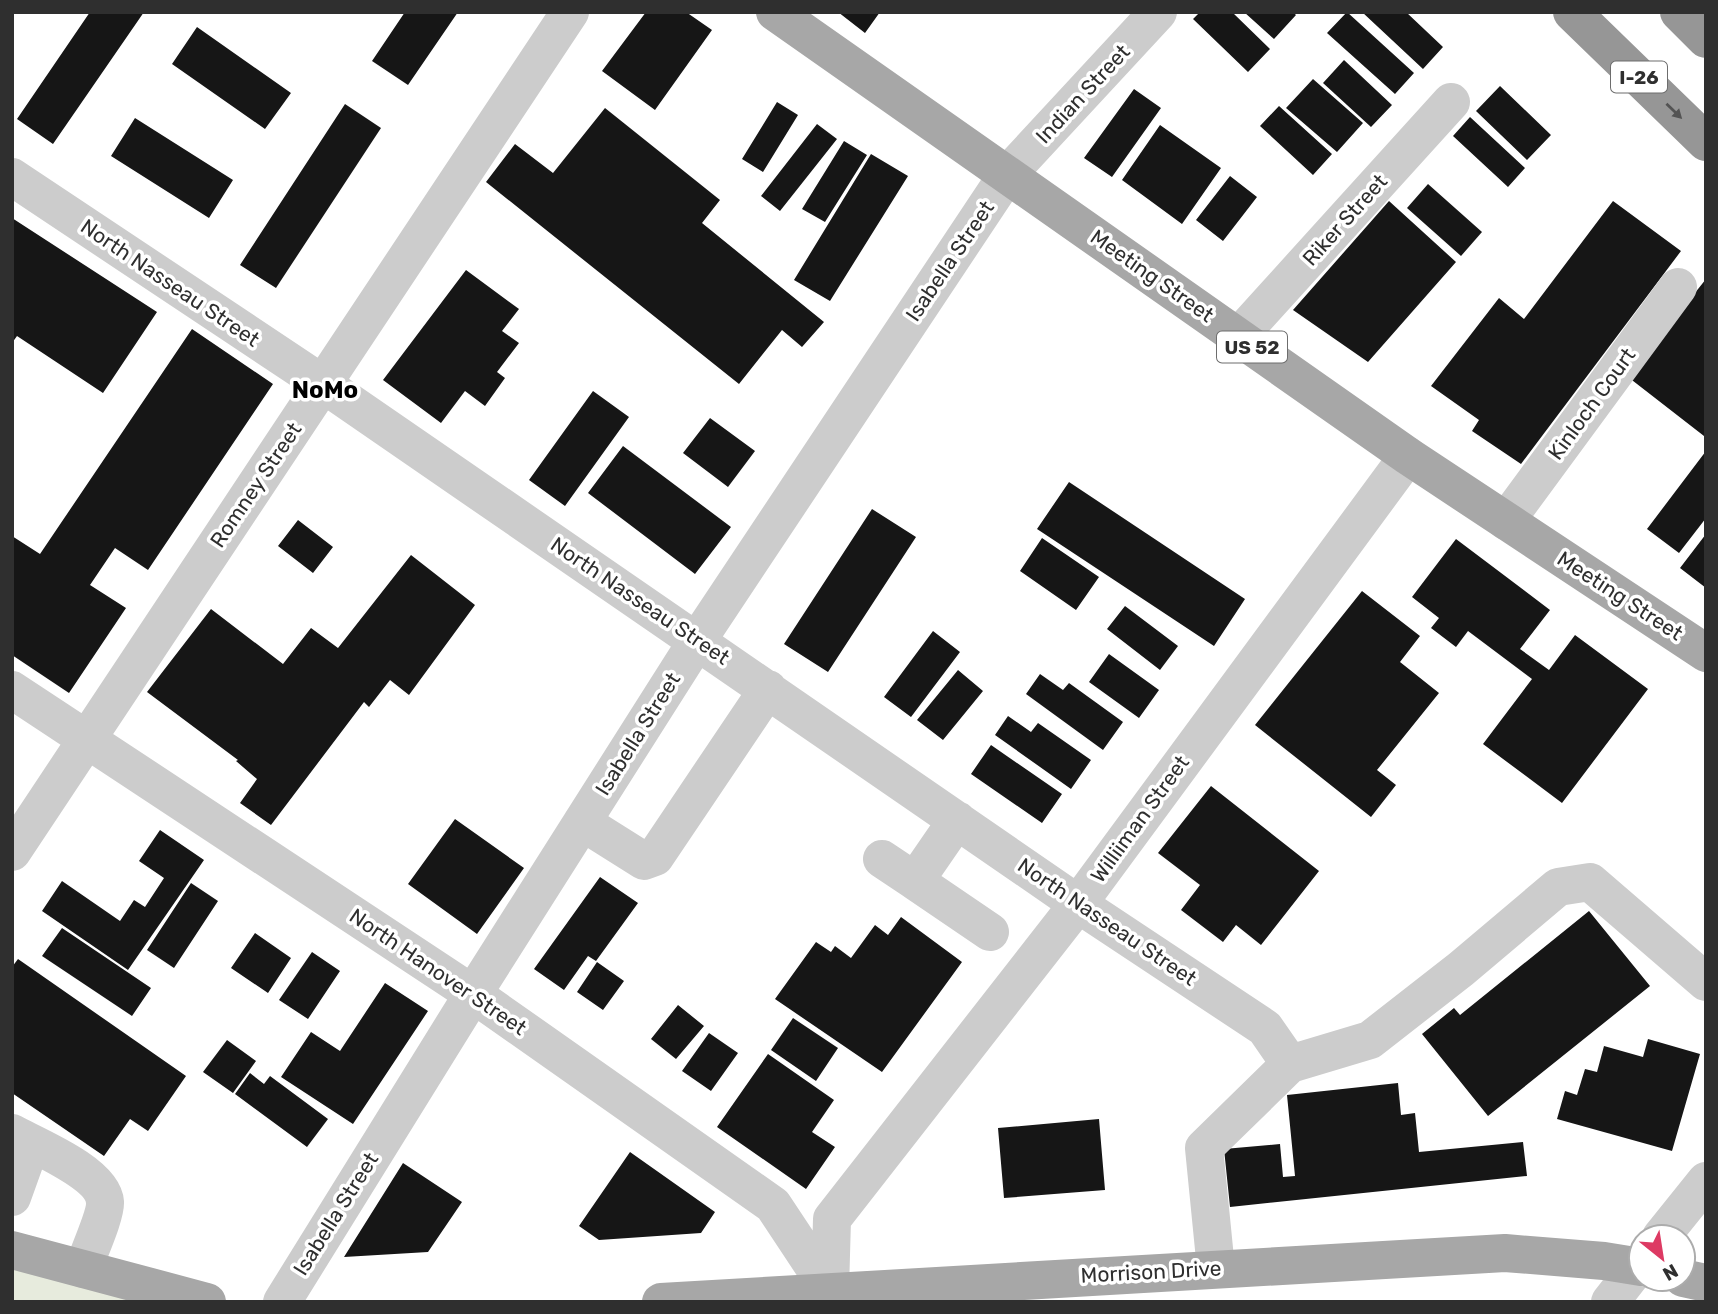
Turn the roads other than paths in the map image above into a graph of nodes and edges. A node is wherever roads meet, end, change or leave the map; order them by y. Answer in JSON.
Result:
{"nodes":[{"id":1,"x":570,"y":12,"type":"edge"},
{"id":2,"x":775,"y":12,"type":"edge"},
{"id":3,"x":1158,"y":12,"type":"edge"},
{"id":4,"x":1572,"y":12,"type":"edge"},
{"id":5,"x":1679,"y":12,"type":"edge"},
{"id":6,"x":1706,"y":39,"type":"edge"},
{"id":7,"x":1451,"y":102,"type":"dead end"},
{"id":8,"x":1706,"y":142,"type":"edge"},
{"id":9,"x":1007,"y":175,"type":"junction"},
{"id":10,"x":12,"y":177,"type":"edge"},
{"id":11,"x":1678,"y":287,"type":"dead end"},
{"id":12,"x":1238,"y":337,"type":"junction"},
{"id":13,"x":323,"y":384,"type":"junction"},
{"id":14,"x":1408,"y":456,"type":"junction"},
{"id":15,"x":1506,"y":522,"type":"junction"},
{"id":16,"x":697,"y":640,"type":"junction"},
{"id":17,"x":1706,"y":653,"type":"edge"},
{"id":18,"x":768,"y":689,"type":"junction"},
{"id":19,"x":12,"y":690,"type":"edge"},
{"id":20,"x":87,"y":738,"type":"junction"},
{"id":21,"x":957,"y":820,"type":"junction"},
{"id":22,"x":582,"y":822,"type":"junction"},
{"id":23,"x":12,"y":852,"type":"edge"},
{"id":24,"x":882,"y":859,"type":"dead end"},
{"id":25,"x":915,"y":881,"type":"junction"},
{"id":26,"x":1078,"y":904,"type":"junction"},
{"id":27,"x":989,"y":932,"type":"dead end"},
{"id":28,"x":1706,"y":982,"type":"edge"},
{"id":29,"x":473,"y":994,"type":"junction"},
{"id":30,"x":1290,"y":1064,"type":"junction"},
{"id":31,"x":22,"y":1138,"type":"edge"},
{"id":32,"x":1706,"y":1181,"type":"edge"},
{"id":33,"x":12,"y":1197,"type":"edge"},
{"id":34,"x":1673,"y":1223,"type":"edge"},
{"id":35,"x":12,"y":1250,"type":"edge"},
{"id":36,"x":1627,"y":1257,"type":"edge"},
{"id":37,"x":83,"y":1269,"type":"junction"},
{"id":38,"x":1216,"y":1269,"type":"junction"},
{"id":39,"x":1627,"y":1281,"type":"edge"},
{"id":40,"x":830,"y":1291,"type":"junction"},
{"id":41,"x":734,"y":1299,"type":"edge"},
{"id":42,"x":207,"y":1302,"type":"edge"},
{"id":43,"x":282,"y":1302,"type":"edge"},
{"id":44,"x":661,"y":1302,"type":"edge"},
{"id":45,"x":1610,"y":1302,"type":"edge"}],
"edges":[{"from":1,"to":13,"type":"street","name":"Romney Street"},
{"from":2,"to":9,"type":"main road","name":"Meeting Street","number":"US 52"},
{"from":3,"to":9,"type":"street","name":"Indian Street"},
{"from":4,"to":8,"type":"highway","number":"I-26","one_way":true},
{"from":5,"to":6,"type":"highway"},
{"from":7,"to":12,"type":"street","name":"Riker Street"},
{"from":9,"to":12,"type":"main road","name":"Meeting Street","number":"US 52"},
{"from":9,"to":16,"type":"street","name":"Isabella Street"},
{"from":10,"to":13,"type":"street","name":"North Nasseau Street"},
{"from":11,"to":15,"type":"street","name":"Kinloch Court"},
{"from":12,"to":14,"type":"main road","name":"Meeting Street","number":"US 52"},
{"from":13,"to":16,"type":"street","name":"North Nasseau Street"},
{"from":13,"to":20,"type":"street","name":"Romney Street"},
{"from":14,"to":15,"type":"main road","name":"Meeting Street","number":"US 52"},
{"from":14,"to":26,"type":"street","name":"Williiman Street"},
{"from":15,"to":17,"type":"main road","name":"Meeting Street","number":"US 52"},
{"from":16,"to":18,"type":"street","name":"North Nasseau Street"},
{"from":16,"to":22,"type":"street","name":"Isabella Street"},
{"from":18,"to":21,"type":"street","name":"North Nasseau Street"},
{"from":18,"to":22,"type":"street"},
{"from":19,"to":20,"type":"street","name":"North Hanover Street"},
{"from":20,"to":23,"type":"street","name":"Romney Street"},
{"from":20,"to":29,"type":"street","name":"North Hanover Street"},
{"from":21,"to":25,"type":"street"},
{"from":21,"to":26,"type":"street","name":"North Nasseau Street"},
{"from":22,"to":29,"type":"street","name":"Isabella Street"},
{"from":24,"to":25,"type":"street"},
{"from":25,"to":27,"type":"street"},
{"from":26,"to":30,"type":"street","name":"North Nasseau Street"},
{"from":26,"to":40,"type":"street","name":"Williiman Street"},
{"from":28,"to":30,"type":"street"},
{"from":29,"to":40,"type":"street","name":"North Hanover Street"},
{"from":29,"to":43,"type":"street","name":"Isabella Street"},
{"from":30,"to":38,"type":"street"},
{"from":31,"to":33,"type":"street"},
{"from":31,"to":37,"type":"street"},
{"from":32,"to":34,"type":"street"},
{"from":35,"to":37,"type":"main road"},
{"from":36,"to":38,"type":"main road","name":"Morrison Drive"},
{"from":37,"to":42,"type":"main road"},
{"from":38,"to":40,"type":"main road","name":"Morrison Drive"},
{"from":39,"to":45,"type":"street"},
{"from":40,"to":41,"type":"main road","name":"Morrison Drive"},
{"from":41,"to":44,"type":"main road","name":"Morrison Drive"}]}
